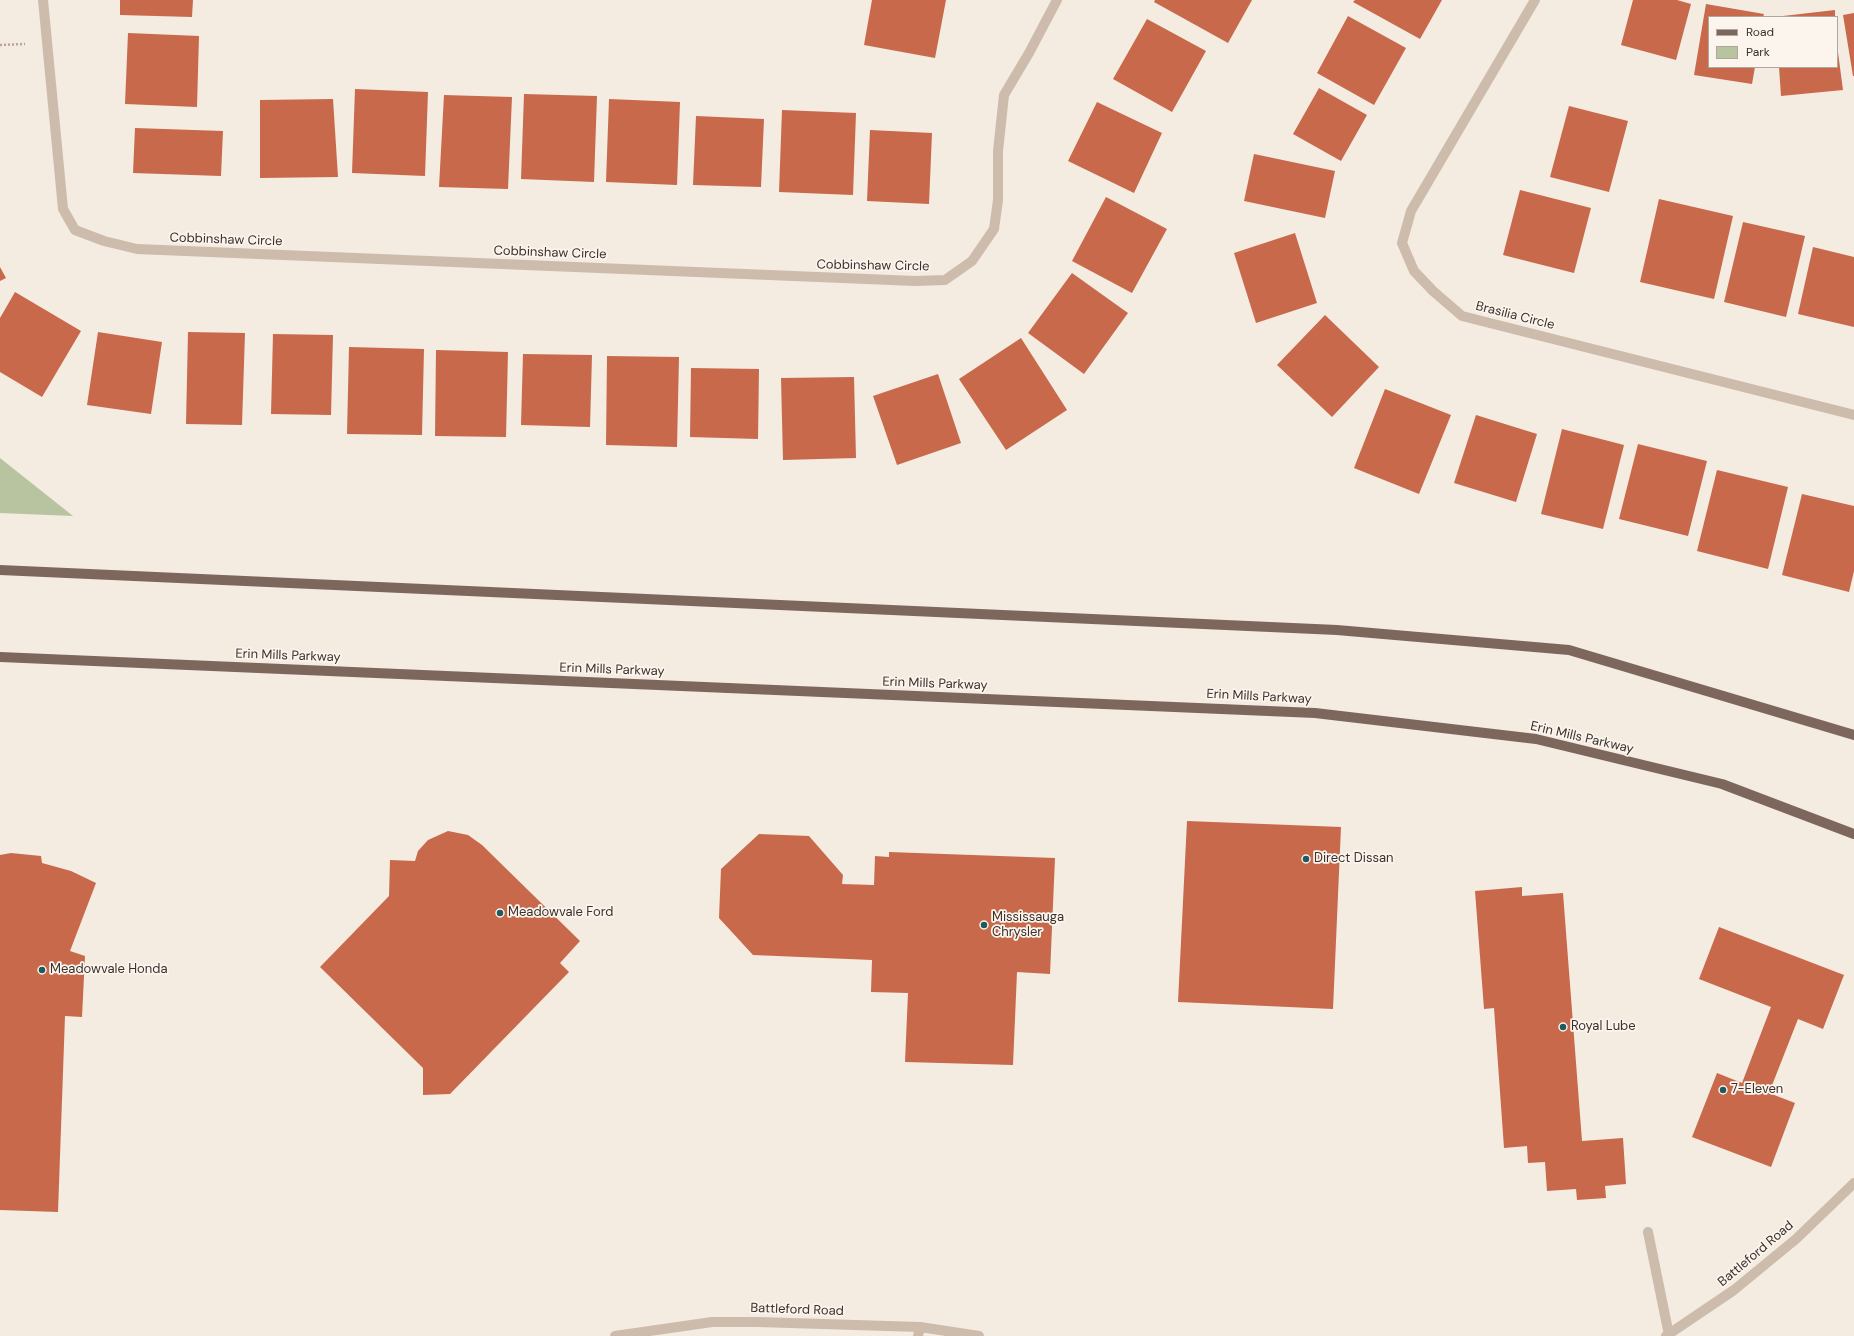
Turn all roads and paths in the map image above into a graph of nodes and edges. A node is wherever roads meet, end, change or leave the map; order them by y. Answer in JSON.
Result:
{"nodes":[{"id":1,"x":43,"y":0,"type":"edge"},
{"id":2,"x":1057,"y":0,"type":"edge"},
{"id":3,"x":1535,"y":0,"type":"edge"},
{"id":4,"x":1854,"y":415,"type":"edge"},
{"id":5,"x":0,"y":570,"type":"edge"},
{"id":6,"x":0,"y":657,"type":"edge"},
{"id":7,"x":1854,"y":735,"type":"edge"},
{"id":8,"x":1854,"y":834,"type":"edge"},
{"id":9,"x":1854,"y":1183,"type":"edge"},
{"id":10,"x":1648,"y":1232,"type":"dead end"},
{"id":11,"x":919,"y":1331,"type":"edge"},
{"id":12,"x":615,"y":1336,"type":"edge"},
{"id":13,"x":979,"y":1336,"type":"edge"},
{"id":14,"x":1668,"y":1336,"type":"edge"}],
"edges":[{"from":1,"to":2,"type":"street","name":"Cobbinshaw Circle"},
{"from":3,"to":4,"type":"street","name":"Brasilia Circle"},
{"from":5,"to":7,"type":"main road"},
{"from":6,"to":8,"type":"main road","name":"Erin Mills Parkway"},
{"from":9,"to":14,"type":"street","name":"Battleford Road"},
{"from":10,"to":14,"type":"street"},
{"from":11,"to":12,"type":"street","name":"Battleford Road"},
{"from":11,"to":13,"type":"street","name":"Battleford Road"}]}
